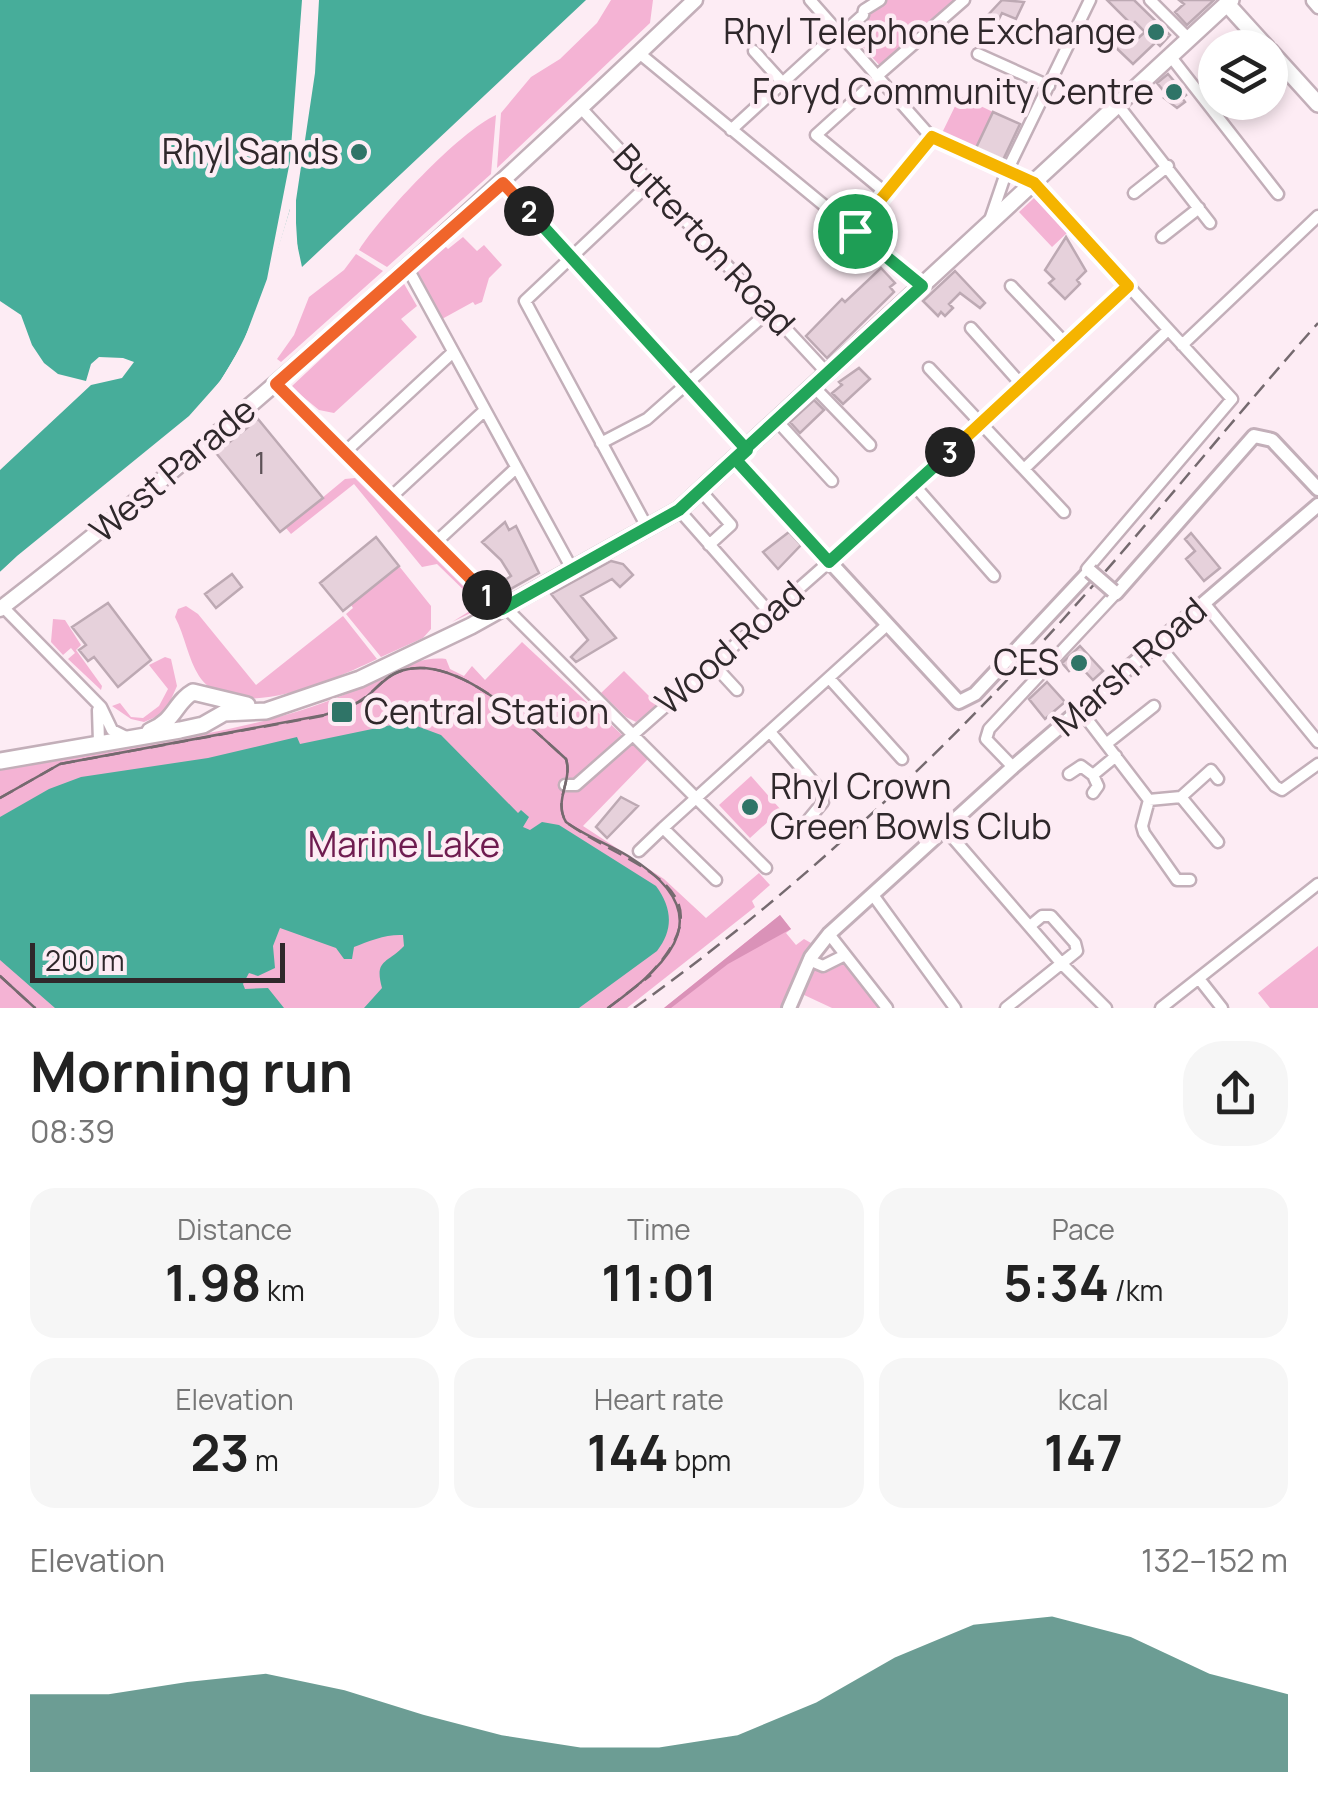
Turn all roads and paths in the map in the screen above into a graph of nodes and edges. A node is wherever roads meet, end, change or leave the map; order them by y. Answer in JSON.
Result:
{"nodes":[{"id":1,"x":695,"y":0,"type":"edge"},
{"id":2,"x":810,"y":0,"type":"edge"},
{"id":3,"x":880,"y":0,"type":"edge"},
{"id":4,"x":964,"y":0,"type":"edge"},
{"id":5,"x":1076,"y":0,"type":"edge"},
{"id":6,"x":1150,"y":0,"type":"edge"},
{"id":7,"x":1312,"y":1,"type":"edge"},
{"id":8,"x":1229,"y":2,"type":"edge"},
{"id":9,"x":1089,"y":3,"type":"edge"},
{"id":10,"x":1318,"y":8,"type":"edge"},
{"id":11,"x":1252,"y":30,"type":"edge"},
{"id":12,"x":839,"y":34,"type":"junction"},
{"id":13,"x":1188,"y":39,"type":"junction"},
{"id":14,"x":754,"y":51,"type":"dead end"},
{"id":15,"x":640,"y":53,"type":"junction"},
{"id":16,"x":978,"y":54,"type":"dead end"},
{"id":17,"x":1170,"y":56,"type":"junction"},
{"id":18,"x":1288,"y":71,"type":"edge"},
{"id":19,"x":878,"y":77,"type":"junction"},
{"id":20,"x":782,"y":82,"type":"junction"},
{"id":21,"x":1050,"y":86,"type":"junction"},
{"id":22,"x":1118,"y":104,"type":"junction"},
{"id":23,"x":1318,"y":104,"type":"edge"},
{"id":24,"x":580,"y":106,"type":"junction"},
{"id":25,"x":732,"y":130,"type":"junction"},
{"id":26,"x":932,"y":137,"type":"junction"},
{"id":27,"x":1168,"y":166,"type":"junction"},
{"id":28,"x":1006,"y":173,"type":"junction"},
{"id":29,"x":651,"y":182,"type":"junction"},
{"id":30,"x":503,"y":183,"type":"junction"},
{"id":31,"x":1034,"y":183,"type":"junction"},
{"id":32,"x":1142,"y":191,"type":"dead end"},
{"id":33,"x":886,"y":193,"type":"junction"},
{"id":34,"x":1278,"y":194,"type":"dead end"},
{"id":35,"x":1199,"y":208,"type":"junction"},
{"id":36,"x":1318,"y":216,"type":"edge"},
{"id":37,"x":1210,"y":222,"type":"dead end"},
{"id":38,"x":987,"y":225,"type":"junction"},
{"id":39,"x":855,"y":231,"type":"junction"},
{"id":40,"x":1162,"y":237,"type":"dead end"},
{"id":41,"x":571,"y":258,"type":"junction"},
{"id":42,"x":407,"y":268,"type":"junction"},
{"id":43,"x":922,"y":286,"type":"junction"},
{"id":44,"x":1010,"y":286,"type":"dead end"},
{"id":45,"x":1128,"y":286,"type":"junction"},
{"id":46,"x":770,"y":311,"type":"junction"},
{"id":47,"x":971,"y":328,"type":"dead end"},
{"id":48,"x":1168,"y":330,"type":"junction"},
{"id":49,"x":1065,"y":343,"type":"junction"},
{"id":50,"x":1182,"y":345,"type":"junction"},
{"id":51,"x":452,"y":353,"type":"junction"},
{"id":52,"x":929,"y":368,"type":"dead end"},
{"id":53,"x":828,"y":374,"type":"junction"},
{"id":54,"x":276,"y":384,"type":"junction"},
{"id":55,"x":688,"y":384,"type":"junction"},
{"id":56,"x":1022,"y":384,"type":"junction"},
{"id":57,"x":814,"y":387,"type":"junction"},
{"id":58,"x":484,"y":411,"type":"junction"},
{"id":59,"x":778,"y":422,"type":"junction"},
{"id":60,"x":980,"y":423,"type":"junction"},
{"id":61,"x":600,"y":443,"type":"junction"},
{"id":62,"x":870,"y":445,"type":"dead end"},
{"id":63,"x":344,"y":452,"type":"junction"},
{"id":64,"x":741,"y":455,"type":"junction"},
{"id":65,"x":516,"y":468,"type":"junction"},
{"id":66,"x":1024,"y":469,"type":"junction"},
{"id":67,"x":832,"y":481,"type":"dead end"},
{"id":68,"x":914,"y":486,"type":"junction"},
{"id":69,"x":1318,"y":489,"type":"edge"},
{"id":70,"x":701,"y":491,"type":"junction"},
{"id":71,"x":390,"y":498,"type":"junction"},
{"id":72,"x":1318,"y":505,"type":"edge"},
{"id":73,"x":679,"y":510,"type":"junction"},
{"id":74,"x":1064,"y":512,"type":"dead end"},
{"id":75,"x":647,"y":528,"type":"junction"},
{"id":76,"x":435,"y":543,"type":"junction"},
{"id":77,"x":709,"y":545,"type":"junction"},
{"id":78,"x":829,"y":562,"type":"junction"},
{"id":79,"x":572,"y":568,"type":"junction"},
{"id":80,"x":1088,"y":570,"type":"junction"},
{"id":81,"x":994,"y":576,"type":"dead end"},
{"id":82,"x":1115,"y":592,"type":"junction"},
{"id":83,"x":1204,"y":603,"type":"junction"},
{"id":84,"x":1,"y":608,"type":"edge"},
{"id":85,"x":503,"y":608,"type":"junction"},
{"id":86,"x":770,"y":613,"type":"junction"},
{"id":87,"x":887,"y":625,"type":"junction"},
{"id":88,"x":1157,"y":643,"type":"junction"},
{"id":89,"x":714,"y":664,"type":"junction"},
{"id":90,"x":828,"y":678,"type":"junction"},
{"id":91,"x":737,"y":690,"type":"dead end"},
{"id":92,"x":210,"y":697,"type":"junction"},
{"id":93,"x":291,"y":703,"type":"junction"},
{"id":94,"x":97,"y":704,"type":"junction"},
{"id":95,"x":180,"y":706,"type":"junction"},
{"id":96,"x":1154,"y":706,"type":"dead end"},
{"id":97,"x":1080,"y":710,"type":"junction"},
{"id":98,"x":204,"y":722,"type":"junction"},
{"id":99,"x":770,"y":732,"type":"junction"},
{"id":100,"x":632,"y":734,"type":"junction"},
{"id":101,"x":133,"y":736,"type":"junction"},
{"id":102,"x":99,"y":742,"type":"junction"},
{"id":103,"x":1318,"y":742,"type":"edge"},
{"id":104,"x":1106,"y":744,"type":"junction"},
{"id":105,"x":1116,"y":756,"type":"junction"},
{"id":106,"x":902,"y":759,"type":"dead end"},
{"id":107,"x":1204,"y":759,"type":"dead end"},
{"id":108,"x":0,"y":761,"type":"edge"},
{"id":109,"x":1318,"y":764,"type":"edge"},
{"id":110,"x":1013,"y":767,"type":"junction"},
{"id":111,"x":1068,"y":774,"type":"dead end"},
{"id":112,"x":1093,"y":775,"type":"junction"},
{"id":113,"x":565,"y":785,"type":"dead end"},
{"id":114,"x":1093,"y":793,"type":"dead end"},
{"id":115,"x":697,"y":797,"type":"junction"},
{"id":116,"x":1181,"y":798,"type":"junction"},
{"id":117,"x":1149,"y":800,"type":"junction"},
{"id":118,"x":809,"y":819,"type":"dead end"},
{"id":119,"x":1222,"y":825,"type":"dead end"},
{"id":120,"x":663,"y":828,"type":"junction"},
{"id":121,"x":946,"y":830,"type":"junction"},
{"id":122,"x":640,"y":851,"type":"dead end"},
{"id":123,"x":766,"y":868,"type":"dead end"},
{"id":124,"x":716,"y":880,"type":"dead end"},
{"id":125,"x":1190,"y":880,"type":"dead end"},
{"id":126,"x":1318,"y":884,"type":"edge"},
{"id":127,"x":872,"y":896,"type":"junction"},
{"id":128,"x":1030,"y":926,"type":"junction"},
{"id":129,"x":828,"y":934,"type":"junction"},
{"id":130,"x":845,"y":955,"type":"junction"},
{"id":131,"x":809,"y":960,"type":"junction"},
{"id":132,"x":1062,"y":964,"type":"junction"},
{"id":133,"x":1200,"y":980,"type":"junction"},
{"id":134,"x":789,"y":1008,"type":"edge"},
{"id":135,"x":886,"y":1008,"type":"edge"},
{"id":136,"x":955,"y":1008,"type":"edge"},
{"id":137,"x":1006,"y":1008,"type":"edge"},
{"id":138,"x":1106,"y":1008,"type":"edge"},
{"id":139,"x":1161,"y":1008,"type":"edge"},
{"id":140,"x":1222,"y":1008,"type":"edge"}],
"edges":[{"from":1,"to":15,"type":"main road","name":"West Parade"},
{"from":2,"to":12,"type":"street"},
{"from":3,"to":12,"type":"street"},
{"from":4,"to":19,"type":"street"},
{"from":5,"to":9,"type":"street"},
{"from":6,"to":13,"type":"street"},
{"from":7,"to":10,"type":"street"},
{"from":8,"to":11,"type":"main road"},
{"from":8,"to":13,"type":"main road"},
{"from":9,"to":21,"type":"street"},
{"from":12,"to":19,"type":"street"},
{"from":12,"to":20,"type":"street"},
{"from":13,"to":17,"type":"main road"},
{"from":14,"to":20,"type":"street"},
{"from":15,"to":24,"type":"main road","name":"West Parade"},
{"from":15,"to":25,"type":"street"},
{"from":16,"to":21,"type":"street"},
{"from":17,"to":22,"type":"main road"},
{"from":17,"to":34,"type":"street"},
{"from":18,"to":23,"type":"main road"},
{"from":19,"to":26,"type":"street"},
{"from":19,"to":33,"type":"street"},
{"from":20,"to":25,"type":"street"},
{"from":21,"to":28,"type":"street"},
{"from":22,"to":27,"type":"street"},
{"from":22,"to":31,"type":"main road"},
{"from":24,"to":29,"type":"street","name":"Butterton Road"},
{"from":24,"to":30,"type":"main road","name":"West Parade"},
{"from":25,"to":39,"type":"street"},
{"from":26,"to":28,"type":"street"},
{"from":26,"to":33,"type":"street"},
{"from":27,"to":32,"type":"street"},
{"from":27,"to":35,"type":"street"},
{"from":28,"to":31,"type":"street"},
{"from":28,"to":38,"type":"street"},
{"from":29,"to":41,"type":"street"},
{"from":29,"to":46,"type":"street","name":"Butterton Road"},
{"from":30,"to":41,"type":"street"},
{"from":30,"to":42,"type":"main road","name":"West Parade"},
{"from":31,"to":38,"type":"main road"},
{"from":31,"to":45,"type":"street"},
{"from":33,"to":39,"type":"street"},
{"from":35,"to":37,"type":"street"},
{"from":35,"to":40,"type":"street"},
{"from":36,"to":50,"type":"street"},
{"from":38,"to":43,"type":"main road"},
{"from":39,"to":43,"type":"street"},
{"from":41,"to":55,"type":"street"},
{"from":41,"to":61,"type":"street"},
{"from":42,"to":51,"type":"street"},
{"from":42,"to":54,"type":"main road","name":"West Parade"},
{"from":43,"to":53,"type":"main road"},
{"from":44,"to":49,"type":"street"},
{"from":45,"to":48,"type":"street"},
{"from":45,"to":49,"type":"street","name":"Wood Road"},
{"from":46,"to":53,"type":"street","name":"Butterton Road"},
{"from":46,"to":55,"type":"street"},
{"from":47,"to":56,"type":"street"},
{"from":48,"to":50,"type":"street"},
{"from":48,"to":66,"type":"street"},
{"from":49,"to":56,"type":"street","name":"Wood Road"},
{"from":50,"to":80,"type":"street"},
{"from":51,"to":58,"type":"street"},
{"from":51,"to":63,"type":"street"},
{"from":52,"to":60,"type":"street"},
{"from":53,"to":57,"type":"main road"},
{"from":54,"to":63,"type":"street"},
{"from":54,"to":84,"type":"main road","name":"West Parade"},
{"from":55,"to":61,"type":"street"},
{"from":55,"to":64,"type":"street"},
{"from":56,"to":60,"type":"street","name":"Wood Road"},
{"from":57,"to":59,"type":"main road"},
{"from":57,"to":62,"type":"street"},
{"from":58,"to":65,"type":"street"},
{"from":58,"to":71,"type":"street"},
{"from":59,"to":64,"type":"main road"},
{"from":59,"to":67,"type":"street"},
{"from":60,"to":66,"type":"street"},
{"from":60,"to":68,"type":"street","name":"Wood Road"},
{"from":61,"to":75,"type":"street"},
{"from":63,"to":71,"type":"street"},
{"from":64,"to":70,"type":"main road"},
{"from":64,"to":78,"type":"street"},
{"from":65,"to":76,"type":"street"},
{"from":65,"to":79,"type":"street"},
{"from":66,"to":74,"type":"street"},
{"from":68,"to":78,"type":"street","name":"Wood Road"},
{"from":68,"to":81,"type":"street"},
{"from":69,"to":82,"type":"street"},
{"from":70,"to":73,"type":"main road"},
{"from":70,"to":77,"type":"street"},
{"from":71,"to":76,"type":"street"},
{"from":72,"to":83,"type":"street","name":"Marsh Road"},
{"from":73,"to":75,"type":"main road"},
{"from":73,"to":77,"type":"street"},
{"from":75,"to":79,"type":"main road"},
{"from":76,"to":85,"type":"street"},
{"from":77,"to":86,"type":"street"},
{"from":78,"to":86,"type":"street","name":"Wood Road"},
{"from":78,"to":87,"type":"street"},
{"from":79,"to":85,"type":"main road"},
{"from":80,"to":82,"type":"street","bridge":true},
{"from":80,"to":87,"type":"street"},
{"from":82,"to":110,"type":"street"},
{"from":83,"to":88,"type":"street","name":"Marsh Road"},
{"from":83,"to":103,"type":"street"},
{"from":84,"to":94,"type":"street"},
{"from":85,"to":93,"type":"main road"},
{"from":85,"to":100,"type":"street"},
{"from":86,"to":89,"type":"street","name":"Wood Road"},
{"from":87,"to":90,"type":"street"},
{"from":88,"to":97,"type":"street","name":"Marsh Road"},
{"from":88,"to":109,"type":"street"},
{"from":89,"to":91,"type":"street"},
{"from":89,"to":100,"type":"street","name":"Wood Road"},
{"from":90,"to":99,"type":"street"},
{"from":90,"to":106,"type":"street"},
{"from":92,"to":93,"type":"main road"},
{"from":92,"to":95,"type":"main road"},
{"from":92,"to":98,"type":"main road"},
{"from":93,"to":98,"type":"main road"},
{"from":94,"to":101,"type":"street"},
{"from":94,"to":102,"type":"street"},
{"from":95,"to":98,"type":"main road"},
{"from":95,"to":101,"type":"main road"},
{"from":96,"to":104,"type":"street"},
{"from":97,"to":104,"type":"street"},
{"from":97,"to":110,"type":"street","name":"Marsh Road"},
{"from":98,"to":101,"type":"main road"},
{"from":99,"to":115,"type":"street"},
{"from":99,"to":118,"type":"street"},
{"from":100,"to":113,"type":"street","name":"Wood Road"},
{"from":100,"to":115,"type":"street"},
{"from":101,"to":102,"type":"main road"},
{"from":102,"to":108,"type":"main road"},
{"from":104,"to":105,"type":"street"},
{"from":105,"to":112,"type":"street"},
{"from":105,"to":117,"type":"street"},
{"from":107,"to":116,"type":"street"},
{"from":110,"to":121,"type":"street","name":"Marsh Road"},
{"from":111,"to":112,"type":"street"},
{"from":112,"to":114,"type":"street"},
{"from":115,"to":120,"type":"street"},
{"from":115,"to":123,"type":"street"},
{"from":116,"to":117,"type":"street"},
{"from":116,"to":119,"type":"street"},
{"from":117,"to":125,"type":"street"},
{"from":120,"to":122,"type":"street"},
{"from":120,"to":124,"type":"street"},
{"from":121,"to":127,"type":"street","name":"Marsh Road"},
{"from":121,"to":128,"type":"street"},
{"from":126,"to":133,"type":"street"},
{"from":127,"to":129,"type":"street","name":"Marsh Road"},
{"from":127,"to":136,"type":"street"},
{"from":128,"to":132,"type":"street"},
{"from":128,"to":132,"type":"street"},
{"from":129,"to":130,"type":"street"},
{"from":129,"to":131,"type":"street","name":"Marsh Road"},
{"from":130,"to":131,"type":"street"},
{"from":130,"to":135,"type":"street"},
{"from":131,"to":134,"type":"street","name":"Marsh Road"},
{"from":132,"to":137,"type":"street"},
{"from":132,"to":138,"type":"street"},
{"from":133,"to":139,"type":"street"},
{"from":133,"to":140,"type":"street"}]}
